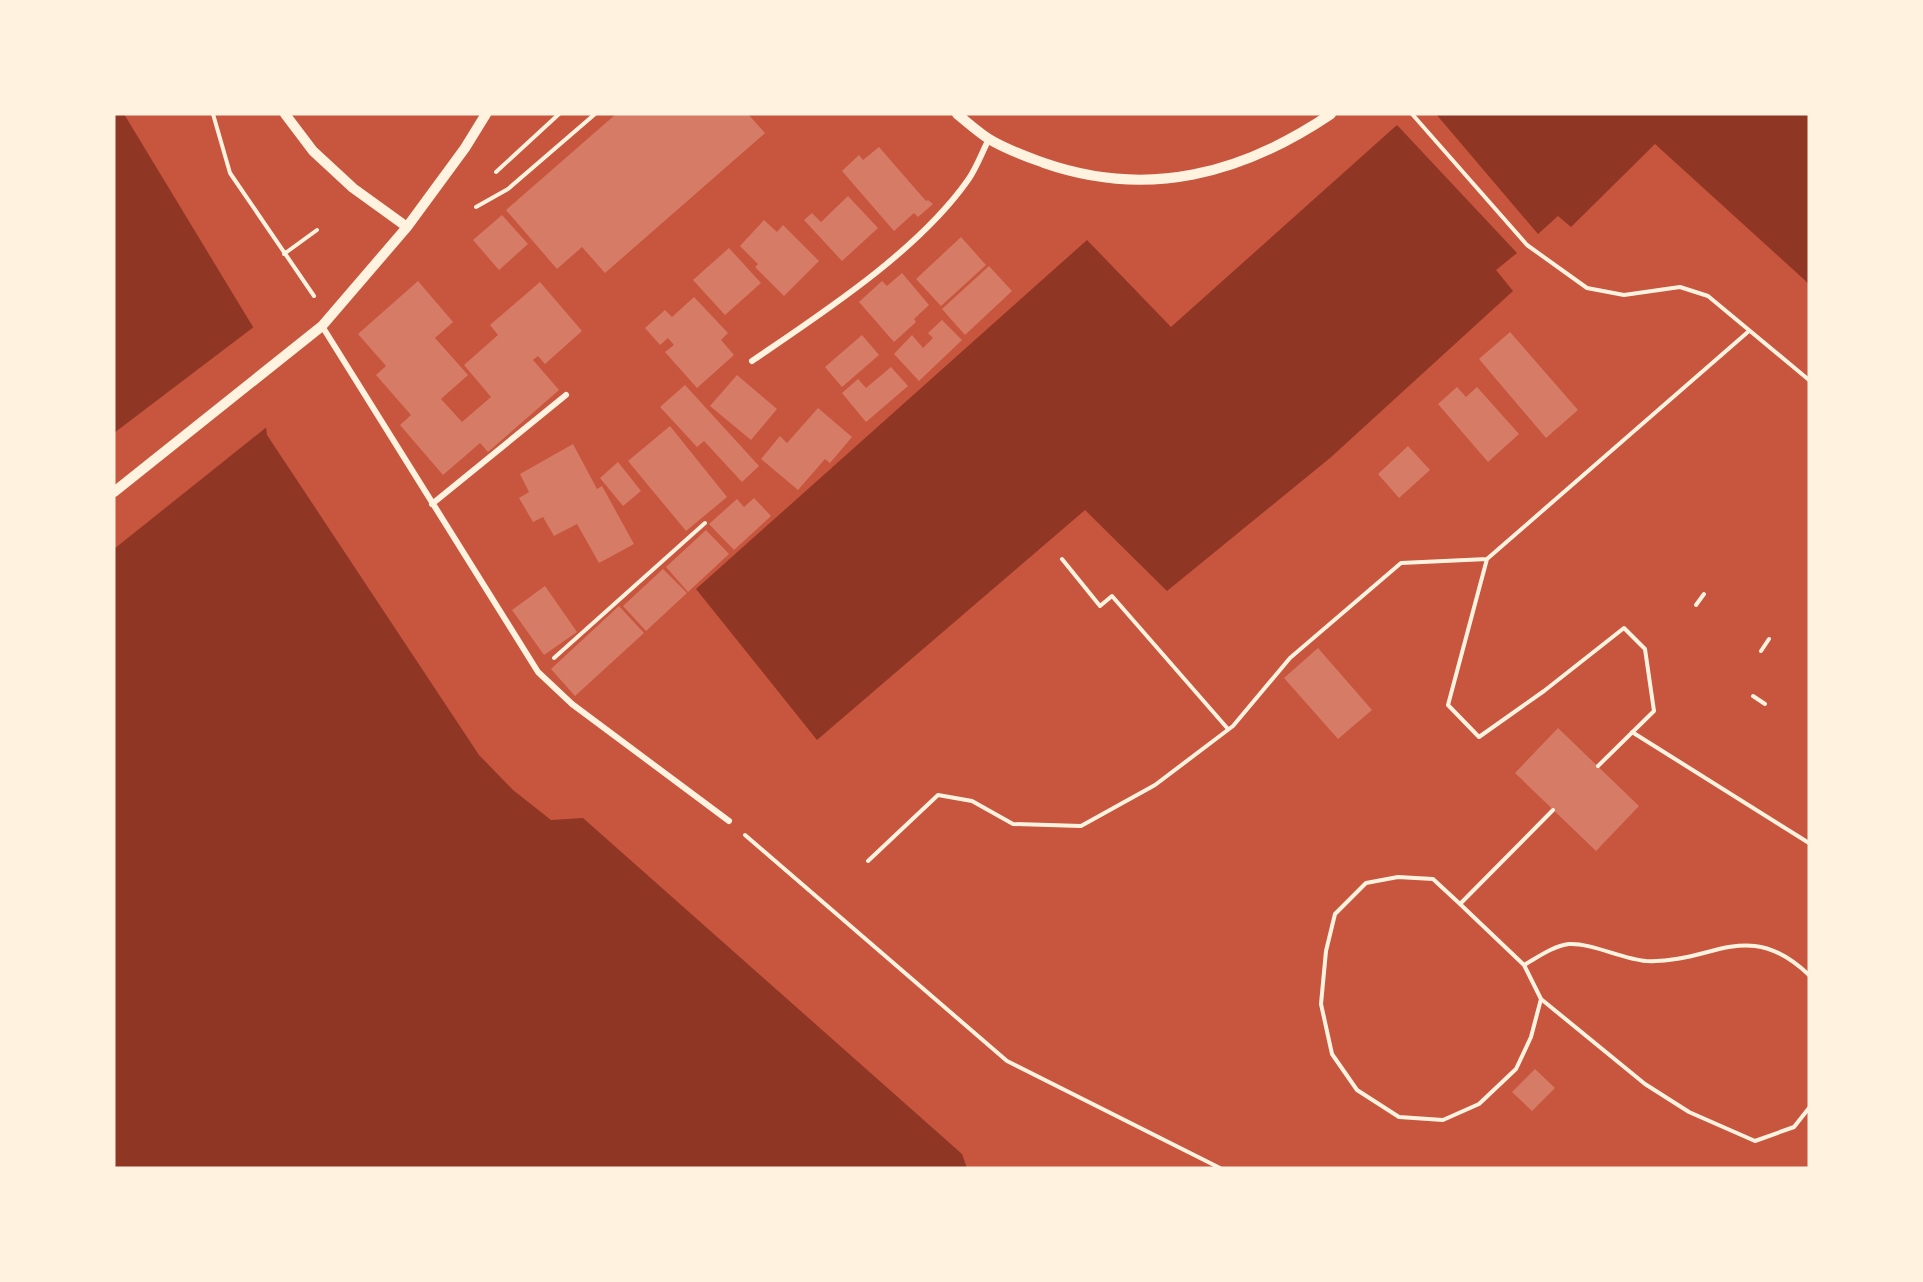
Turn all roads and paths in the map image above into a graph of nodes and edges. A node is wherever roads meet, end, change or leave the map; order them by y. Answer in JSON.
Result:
{"nodes":[{"id":1,"x":213,"y":114,"type":"edge"},
{"id":2,"x":285,"y":114,"type":"edge"},
{"id":3,"x":486,"y":114,"type":"edge"},
{"id":4,"x":559,"y":114,"type":"edge"},
{"id":5,"x":595,"y":114,"type":"edge"},
{"id":6,"x":957,"y":114,"type":"edge"},
{"id":7,"x":1331,"y":114,"type":"edge"},
{"id":8,"x":1412,"y":114,"type":"edge"},
{"id":9,"x":989,"y":139,"type":"junction"},
{"id":10,"x":496,"y":172,"type":"dead end"},
{"id":11,"x":476,"y":207,"type":"dead end"},
{"id":12,"x":407,"y":227,"type":"junction"},
{"id":13,"x":316,"y":230,"type":"dead end"},
{"id":14,"x":284,"y":254,"type":"junction"},
{"id":15,"x":314,"y":296,"type":"dead end"},
{"id":16,"x":322,"y":326,"type":"junction"},
{"id":17,"x":1749,"y":331,"type":"junction"},
{"id":18,"x":752,"y":361,"type":"dead end"},
{"id":19,"x":1809,"y":380,"type":"edge"},
{"id":20,"x":566,"y":395,"type":"dead end"},
{"id":21,"x":114,"y":492,"type":"edge"},
{"id":22,"x":432,"y":504,"type":"junction"},
{"id":23,"x":705,"y":523,"type":"dead end"},
{"id":24,"x":1062,"y":559,"type":"dead end"},
{"id":25,"x":1487,"y":559,"type":"junction"},
{"id":26,"x":1704,"y":594,"type":"dead end"},
{"id":27,"x":1696,"y":605,"type":"dead end"},
{"id":28,"x":1769,"y":639,"type":"dead end"},
{"id":29,"x":1761,"y":651,"type":"dead end"},
{"id":30,"x":538,"y":672,"type":"junction"},
{"id":31,"x":1753,"y":696,"type":"dead end"},
{"id":32,"x":1764,"y":704,"type":"dead end"},
{"id":33,"x":1228,"y":729,"type":"junction"},
{"id":34,"x":1632,"y":732,"type":"junction"},
{"id":35,"x":1598,"y":766,"type":"dead end"},
{"id":36,"x":1553,"y":810,"type":"dead end"},
{"id":37,"x":729,"y":821,"type":"joint"},
{"id":38,"x":1809,"y":843,"type":"edge"},
{"id":39,"x":868,"y":861,"type":"dead end"},
{"id":40,"x":1460,"y":904,"type":"junction"},
{"id":41,"x":1524,"y":965,"type":"junction"},
{"id":42,"x":1809,"y":975,"type":"edge"},
{"id":43,"x":1541,"y":999,"type":"junction"},
{"id":44,"x":1809,"y":1108,"type":"edge"},
{"id":45,"x":1220,"y":1168,"type":"edge"}],
"edges":[{"from":1,"to":14,"type":"path"},
{"from":2,"to":12,"type":"street"},
{"from":3,"to":12,"type":"street"},
{"from":4,"to":10,"type":"path"},
{"from":5,"to":11,"type":"path"},
{"from":6,"to":9,"type":"street"},
{"from":7,"to":9,"type":"street"},
{"from":8,"to":17,"type":"path"},
{"from":9,"to":18,"type":"street"},
{"from":12,"to":16,"type":"street"},
{"from":13,"to":14,"type":"path"},
{"from":14,"to":15,"type":"path"},
{"from":16,"to":21,"type":"street"},
{"from":16,"to":22,"type":"street"},
{"from":17,"to":19,"type":"path"},
{"from":17,"to":25,"type":"path"},
{"from":20,"to":22,"type":"street"},
{"from":22,"to":30,"type":"street"},
{"from":23,"to":30,"type":"path"},
{"from":24,"to":33,"type":"path"},
{"from":25,"to":33,"type":"path"},
{"from":25,"to":34,"type":"path"},
{"from":26,"to":27,"type":"path"},
{"from":28,"to":29,"type":"path"},
{"from":30,"to":37,"type":"street"},
{"from":31,"to":32,"type":"path"},
{"from":33,"to":39,"type":"path"},
{"from":34,"to":35,"type":"path"},
{"from":34,"to":38,"type":"path"},
{"from":36,"to":40,"type":"path"},
{"from":37,"to":45,"type":"path"},
{"from":40,"to":41,"type":"path"},
{"from":40,"to":43,"type":"path"},
{"from":41,"to":42,"type":"path"},
{"from":41,"to":43,"type":"path"},
{"from":43,"to":44,"type":"path"}]}
